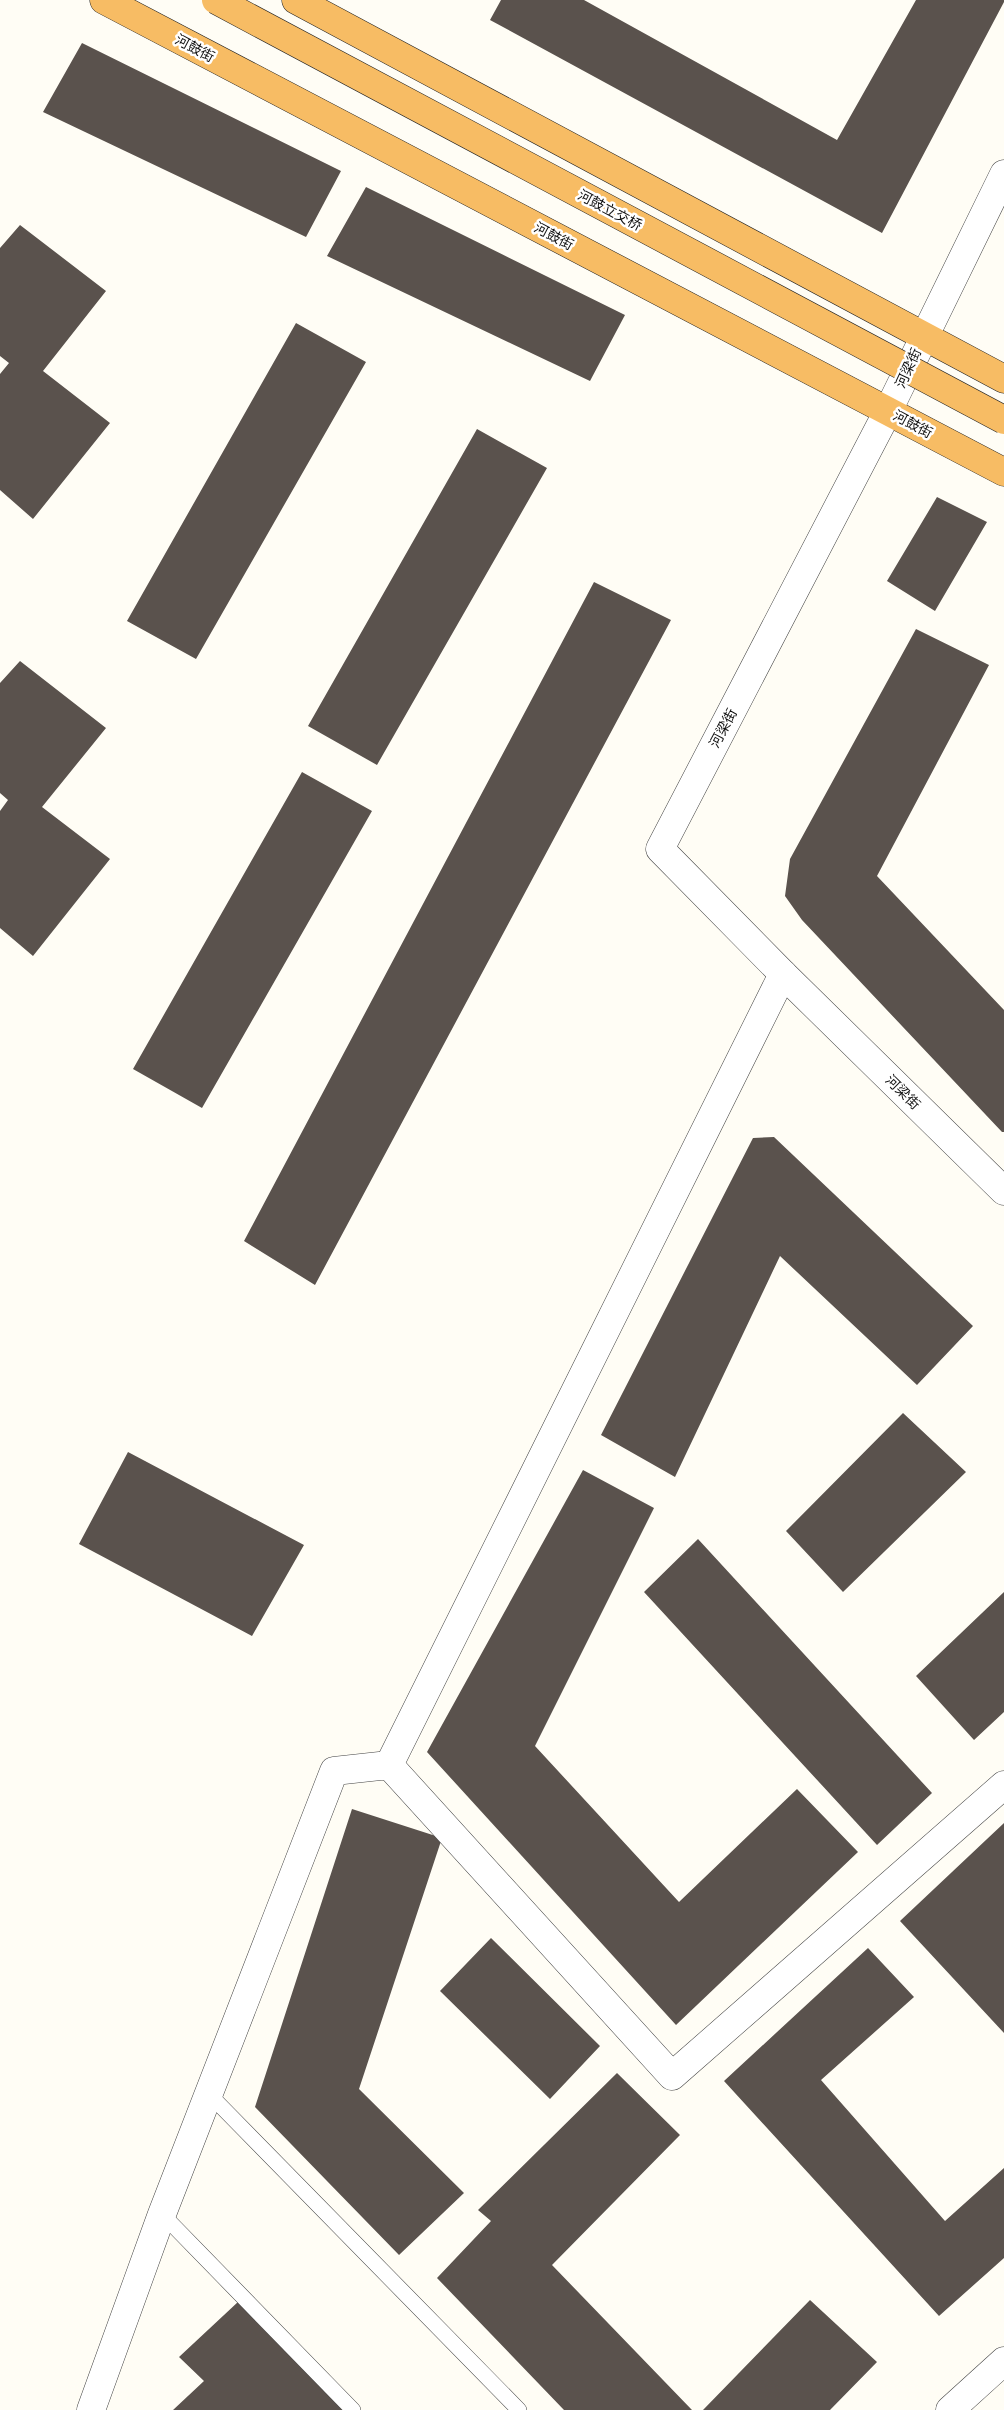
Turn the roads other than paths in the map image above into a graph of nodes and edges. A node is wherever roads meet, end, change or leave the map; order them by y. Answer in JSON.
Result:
{"nodes":[{"id":1,"x":104,"y":0,"type":"edge"},
{"id":2,"x":216,"y":0,"type":"edge"},
{"id":3,"x":296,"y":0,"type":"edge"},
{"id":4,"x":1004,"y":174,"type":"edge"},
{"id":5,"x":923,"y":336,"type":"junction"},
{"id":6,"x":1004,"y":379,"type":"edge"},
{"id":7,"x":888,"y":411,"type":"junction"},
{"id":8,"x":1004,"y":420,"type":"edge"},
{"id":9,"x":1004,"y":472,"type":"edge"},
{"id":10,"x":783,"y":974,"type":"junction"},
{"id":11,"x":1004,"y":1191,"type":"edge"},
{"id":12,"x":389,"y":1765,"type":"junction"},
{"id":13,"x":1004,"y":1785,"type":"edge"},
{"id":14,"x":209,"y":2094,"type":"junction"},
{"id":15,"x":162,"y":2214,"type":"junction"},
{"id":16,"x":1004,"y":2361,"type":"edge"},
{"id":17,"x":91,"y":2410,"type":"edge"},
{"id":18,"x":353,"y":2410,"type":"edge"},
{"id":19,"x":519,"y":2410,"type":"edge"},
{"id":20,"x":950,"y":2410,"type":"edge"}],
"edges":[{"from":1,"to":7,"type":"highway","name":"河鼓街"},
{"from":2,"to":8,"type":"highway","name":"河鼓立交桥","bridge":true},
{"from":3,"to":5,"type":"highway"},
{"from":4,"to":5,"type":"street","name":"河梁街"},
{"from":5,"to":6,"type":"highway"},
{"from":5,"to":7,"type":"street","name":"河梁街"},
{"from":7,"to":9,"type":"highway","name":"河鼓街"},
{"from":7,"to":10,"type":"street","name":"河梁街"},
{"from":10,"to":11,"type":"street","name":"河梁街"},
{"from":10,"to":12,"type":"street"},
{"from":12,"to":13,"type":"street"},
{"from":12,"to":14,"type":"street"},
{"from":14,"to":15,"type":"street"},
{"from":14,"to":19,"type":"lane"},
{"from":15,"to":17,"type":"street"},
{"from":15,"to":18,"type":"lane"},
{"from":16,"to":20,"type":"street"}]}
